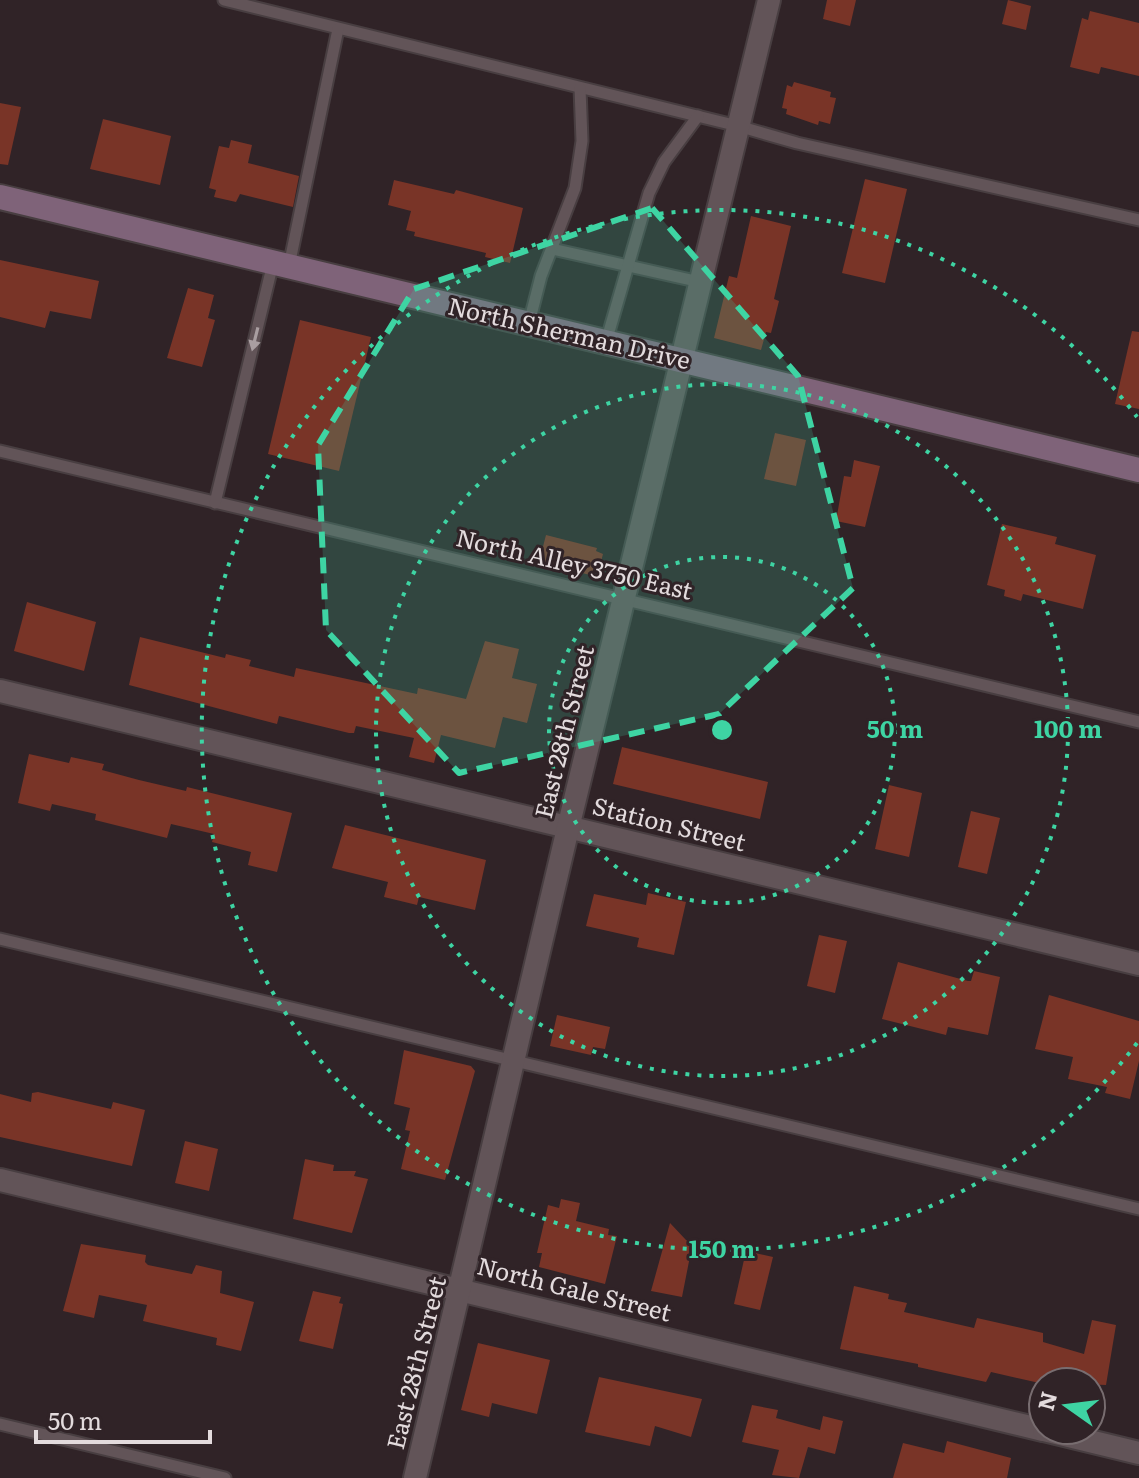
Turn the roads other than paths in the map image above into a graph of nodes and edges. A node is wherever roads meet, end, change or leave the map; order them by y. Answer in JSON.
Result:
{"nodes":[{"id":1,"x":224,"y":0,"type":"edge"},
{"id":2,"x":769,"y":0,"type":"edge"},
{"id":3,"x":338,"y":29,"type":"junction"},
{"id":4,"x":580,"y":88,"type":"junction"},
{"id":5,"x":698,"y":116,"type":"junction"},
{"id":6,"x":738,"y":126,"type":"junction"},
{"id":7,"x":0,"y":197,"type":"edge"},
{"id":8,"x":1139,"y":220,"type":"edge"},
{"id":9,"x":552,"y":249,"type":"junction"},
{"id":10,"x":281,"y":265,"type":"junction"},
{"id":11,"x":628,"y":265,"type":"junction"},
{"id":12,"x":700,"y":282,"type":"junction"},
{"id":13,"x":528,"y":324,"type":"junction"},
{"id":14,"x":606,"y":342,"type":"junction"},
{"id":15,"x":681,"y":360,"type":"junction"},
{"id":16,"x":0,"y":451,"type":"edge"},
{"id":17,"x":1139,"y":470,"type":"edge"},
{"id":18,"x":215,"y":503,"type":"junction"},
{"id":19,"x":623,"y":600,"type":"junction"},
{"id":20,"x":0,"y":691,"type":"edge"},
{"id":21,"x":1139,"y":722,"type":"edge"},
{"id":22,"x":568,"y":828,"type":"junction"},
{"id":23,"x":0,"y":939,"type":"edge"},
{"id":24,"x":1139,"y":964,"type":"edge"},
{"id":25,"x":514,"y":1061,"type":"junction"},
{"id":26,"x":0,"y":1180,"type":"edge"},
{"id":27,"x":1139,"y":1209,"type":"edge"},
{"id":28,"x":462,"y":1290,"type":"junction"},
{"id":29,"x":0,"y":1424,"type":"edge"},
{"id":30,"x":1027,"y":1426,"type":"edge"},
{"id":31,"x":1107,"y":1445,"type":"edge"},
{"id":32,"x":1139,"y":1453,"type":"edge"},
{"id":33,"x":225,"y":1478,"type":"edge"},
{"id":34,"x":415,"y":1478,"type":"edge"}],
"edges":[{"from":1,"to":3,"type":"lane"},
{"from":2,"to":6,"type":"street","name":"East 28th Street"},
{"from":3,"to":4,"type":"lane"},
{"from":3,"to":10,"type":"lane"},
{"from":4,"to":5,"type":"lane"},
{"from":4,"to":9,"type":"lane"},
{"from":5,"to":6,"type":"lane"},
{"from":5,"to":11,"type":"lane"},
{"from":6,"to":8,"type":"lane"},
{"from":6,"to":12,"type":"street","name":"East 28th Street"},
{"from":7,"to":10,"type":"main road","name":"North Sherman Drive"},
{"from":9,"to":11,"type":"lane"},
{"from":9,"to":13,"type":"lane"},
{"from":10,"to":13,"type":"main road","name":"North Sherman Drive"},
{"from":10,"to":18,"type":"lane","one_way":true},
{"from":11,"to":12,"type":"lane"},
{"from":11,"to":14,"type":"lane"},
{"from":12,"to":15,"type":"street","name":"East 28th Street"},
{"from":13,"to":14,"type":"main road","name":"North Sherman Drive"},
{"from":14,"to":15,"type":"main road","name":"North Sherman Drive"},
{"from":15,"to":17,"type":"main road","name":"North Sherman Drive"},
{"from":15,"to":19,"type":"street","name":"East 28th Street"},
{"from":16,"to":18,"type":"lane","name":"North Alley 3750 East"},
{"from":18,"to":19,"type":"lane","name":"North Alley 3750 East"},
{"from":19,"to":21,"type":"lane","name":"North Alley 3750 East"},
{"from":19,"to":22,"type":"street","name":"East 28th Street"},
{"from":20,"to":22,"type":"street","name":"Station Street"},
{"from":22,"to":24,"type":"street","name":"Station Street"},
{"from":22,"to":25,"type":"street","name":"East 28th Street"},
{"from":23,"to":25,"type":"lane"},
{"from":25,"to":27,"type":"lane"},
{"from":25,"to":28,"type":"street","name":"East 28th Street"},
{"from":26,"to":28,"type":"street","name":"North Gale Street"},
{"from":28,"to":30,"type":"street","name":"North Gale Street"},
{"from":28,"to":34,"type":"street","name":"East 28th Street"},
{"from":29,"to":33,"type":"lane"},
{"from":31,"to":32,"type":"street","name":"North Gale Street"}]}
